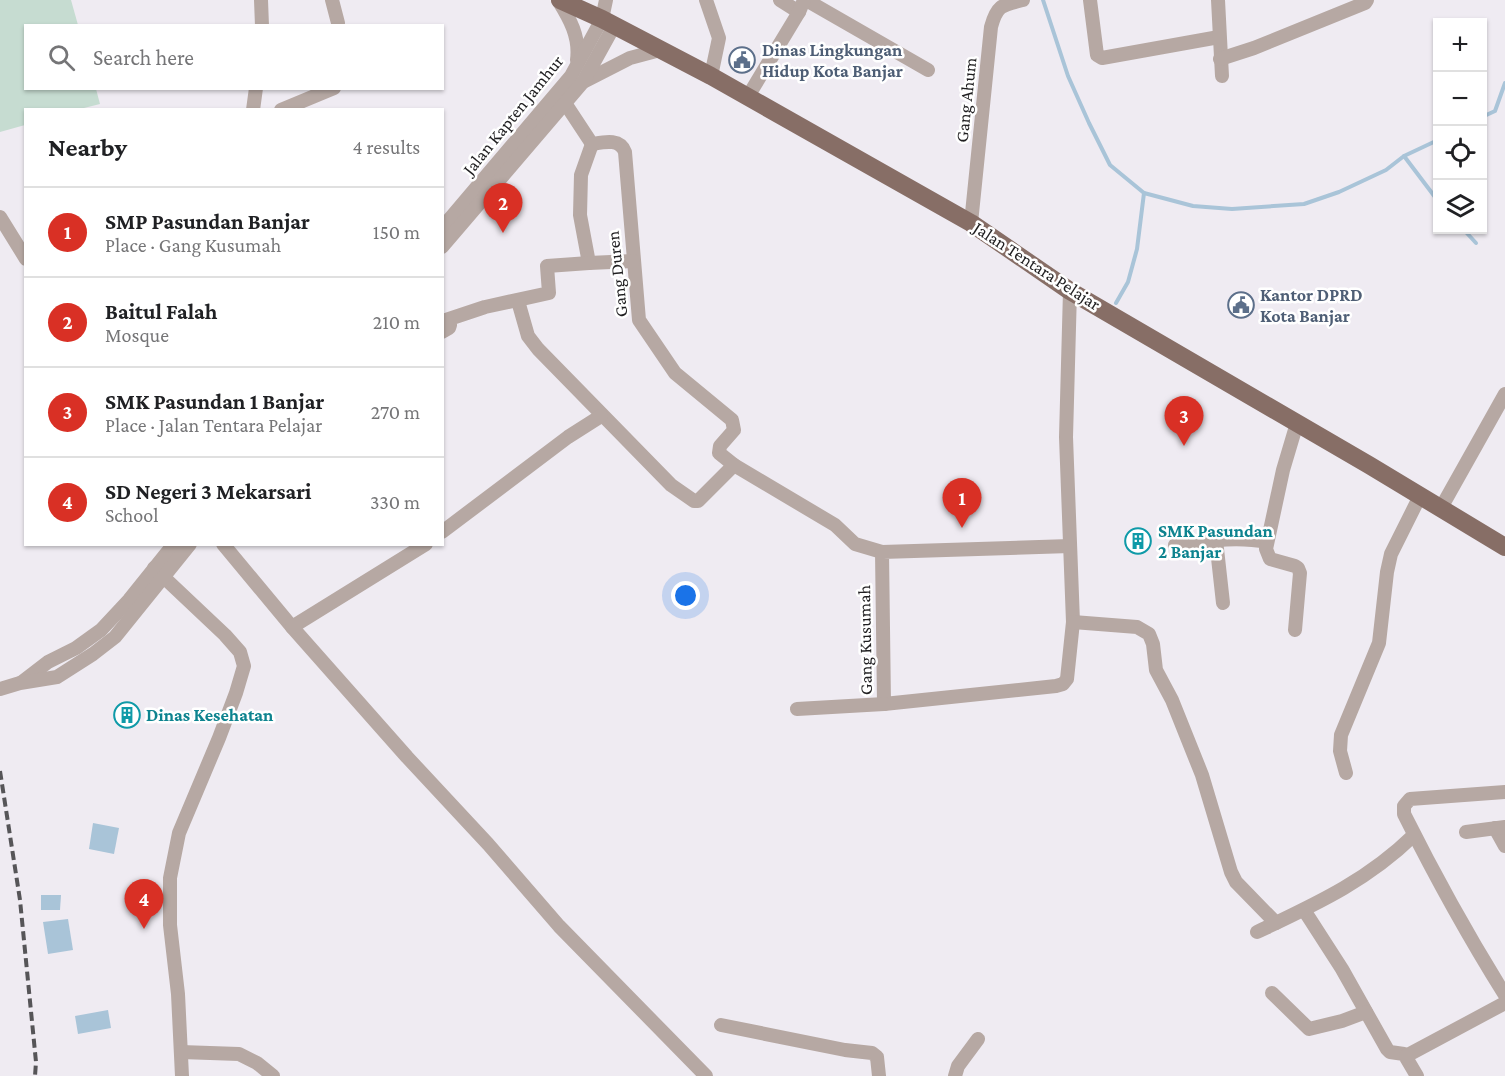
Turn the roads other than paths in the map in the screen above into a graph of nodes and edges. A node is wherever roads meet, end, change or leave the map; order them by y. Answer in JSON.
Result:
{"nodes":[{"id":1,"x":261,"y":0,"type":"edge"},
{"id":2,"x":332,"y":0,"type":"edge"},
{"id":3,"x":559,"y":0,"type":"edge"},
{"id":4,"x":606,"y":0,"type":"edge"},
{"id":5,"x":706,"y":0,"type":"edge"},
{"id":6,"x":780,"y":0,"type":"edge"},
{"id":7,"x":1023,"y":0,"type":"edge"},
{"id":8,"x":1090,"y":0,"type":"edge"},
{"id":9,"x":1218,"y":0,"type":"edge"},
{"id":10,"x":1367,"y":0,"type":"edge"},
{"id":11,"x":803,"y":4,"type":"edge"},
{"id":12,"x":608,"y":22,"type":"junction"},
{"id":13,"x":338,"y":23,"type":"dead end"},
{"id":14,"x":262,"y":24,"type":"edge"},
{"id":15,"x":1219,"y":37,"type":"junction"},
{"id":16,"x":660,"y":50,"type":"junction"},
{"id":17,"x":1220,"y":59,"type":"junction"},
{"id":18,"x":928,"y":70,"type":"dead end"},
{"id":19,"x":711,"y":76,"type":"junction"},
{"id":20,"x":1222,"y":76,"type":"dead end"},
{"id":21,"x":577,"y":79,"type":"junction"},
{"id":22,"x":256,"y":90,"type":"edge"},
{"id":23,"x":329,"y":90,"type":"edge"},
{"id":24,"x":747,"y":98,"type":"junction"},
{"id":25,"x":565,"y":103,"type":"junction"},
{"id":26,"x":254,"y":108,"type":"edge"},
{"id":27,"x":286,"y":108,"type":"edge"},
{"id":28,"x":592,"y":144,"type":"junction"},
{"id":29,"x":475,"y":200,"type":"junction"},
{"id":30,"x":0,"y":217,"type":"edge"},
{"id":31,"x":971,"y":223,"type":"junction"},
{"id":32,"x":444,"y":226,"type":"edge"},
{"id":33,"x":444,"y":244,"type":"edge"},
{"id":34,"x":24,"y":256,"type":"edge"},
{"id":35,"x":633,"y":261,"type":"junction"},
{"id":36,"x":589,"y":263,"type":"junction"},
{"id":37,"x":1070,"y":291,"type":"junction"},
{"id":38,"x":518,"y":301,"type":"junction"},
{"id":39,"x":444,"y":322,"type":"edge"},
{"id":40,"x":1505,"y":394,"type":"edge"},
{"id":41,"x":601,"y":416,"type":"junction"},
{"id":42,"x":1297,"y":423,"type":"junction"},
{"id":43,"x":734,"y":465,"type":"junction"},
{"id":44,"x":1420,"y":496,"type":"junction"},
{"id":45,"x":1441,"y":508,"type":"junction"},
{"id":46,"x":444,"y":530,"type":"edge"},
{"id":47,"x":1216,"y":540,"type":"junction"},
{"id":48,"x":1268,"y":542,"type":"junction"},
{"id":49,"x":1175,"y":545,"type":"dead end"},
{"id":50,"x":173,"y":546,"type":"edge"},
{"id":51,"x":188,"y":546,"type":"edge"},
{"id":52,"x":225,"y":546,"type":"edge"},
{"id":53,"x":423,"y":546,"type":"edge"},
{"id":54,"x":1070,"y":546,"type":"junction"},
{"id":55,"x":1505,"y":547,"type":"edge"},
{"id":56,"x":882,"y":552,"type":"junction"},
{"id":57,"x":159,"y":573,"type":"junction"},
{"id":58,"x":1223,"y":603,"type":"dead end"},
{"id":59,"x":1072,"y":622,"type":"junction"},
{"id":60,"x":292,"y":627,"type":"junction"},
{"id":61,"x":1295,"y":630,"type":"dead end"},
{"id":62,"x":1,"y":685,"type":"edge"},
{"id":63,"x":884,"y":704,"type":"junction"},
{"id":64,"x":797,"y":708,"type":"dead end"},
{"id":65,"x":1346,"y":773,"type":"dead end"},
{"id":66,"x":1505,"y":792,"type":"edge"},
{"id":67,"x":1500,"y":828,"type":"edge"},
{"id":68,"x":1466,"y":832,"type":"dead end"},
{"id":69,"x":1414,"y":835,"type":"junction"},
{"id":70,"x":1505,"y":846,"type":"edge"},
{"id":71,"x":1304,"y":910,"type":"junction"},
{"id":72,"x":1276,"y":923,"type":"junction"},
{"id":73,"x":1257,"y":932,"type":"dead end"},
{"id":74,"x":1272,"y":993,"type":"dead end"},
{"id":75,"x":1505,"y":995,"type":"edge"},
{"id":76,"x":1505,"y":1004,"type":"edge"},
{"id":77,"x":1366,"y":1012,"type":"junction"},
{"id":78,"x":721,"y":1025,"type":"dead end"},
{"id":79,"x":978,"y":1039,"type":"dead end"},
{"id":80,"x":181,"y":1052,"type":"junction"},
{"id":81,"x":1406,"y":1056,"type":"junction"},
{"id":82,"x":182,"y":1076,"type":"edge"},
{"id":83,"x":273,"y":1076,"type":"edge"},
{"id":84,"x":706,"y":1076,"type":"edge"},
{"id":85,"x":879,"y":1076,"type":"edge"},
{"id":86,"x":955,"y":1076,"type":"edge"},
{"id":87,"x":1417,"y":1076,"type":"edge"}],
"edges":[{"from":1,"to":14,"type":"street"},
{"from":2,"to":13,"type":"street"},
{"from":3,"to":12,"type":"main road","name":"Jalan Tentara Pelajar"},
{"from":3,"to":21,"type":"street"},
{"from":4,"to":12,"type":"street","name":"Jalan Kapten Jamhur"},
{"from":5,"to":19,"type":"street"},
{"from":6,"to":11,"type":"street"},
{"from":7,"to":31,"type":"street","name":"Gang Ahum"},
{"from":8,"to":15,"type":"street"},
{"from":9,"to":15,"type":"street"},
{"from":10,"to":17,"type":"street"},
{"from":11,"to":18,"type":"street"},
{"from":11,"to":24,"type":"street"},
{"from":12,"to":16,"type":"main road","name":"Jalan Tentara Pelajar"},
{"from":12,"to":21,"type":"street","name":"Jalan Kapten Jamhur"},
{"from":15,"to":17,"type":"street"},
{"from":16,"to":19,"type":"main road","name":"Jalan Tentara Pelajar"},
{"from":16,"to":21,"type":"street"},
{"from":17,"to":20,"type":"street"},
{"from":19,"to":24,"type":"main road","name":"Jalan Tentara Pelajar"},
{"from":21,"to":25,"type":"street","name":"Jalan Kapten Jamhur"},
{"from":21,"to":29,"type":"street","name":"Jalan Kapten Jamhur"},
{"from":22,"to":26,"type":"street"},
{"from":23,"to":27,"type":"street"},
{"from":24,"to":31,"type":"main road","name":"Jalan Tentara Pelajar"},
{"from":25,"to":28,"type":"street"},
{"from":25,"to":29,"type":"street","name":"Jalan Kapten Jamhur"},
{"from":28,"to":35,"type":"street","name":"Gang Duren"},
{"from":28,"to":36,"type":"street"},
{"from":29,"to":32,"type":"street","name":"Jalan Kapten Jamhur"},
{"from":29,"to":33,"type":"street","name":"Jalan Kapten Jamhur"},
{"from":30,"to":34,"type":"street"},
{"from":31,"to":37,"type":"main road","name":"Jalan Tentara Pelajar"},
{"from":35,"to":36,"type":"street"},
{"from":35,"to":43,"type":"street","name":"Gang Duren"},
{"from":36,"to":38,"type":"street"},
{"from":37,"to":42,"type":"main road","name":"Jalan Tentara Pelajar"},
{"from":37,"to":54,"type":"street","name":"Gang Kusumah"},
{"from":38,"to":39,"type":"street"},
{"from":38,"to":41,"type":"street"},
{"from":40,"to":45,"type":"street"},
{"from":41,"to":43,"type":"street"},
{"from":41,"to":46,"type":"street"},
{"from":42,"to":44,"type":"main road","name":"Jalan Tentara Pelajar"},
{"from":42,"to":48,"type":"street"},
{"from":43,"to":56,"type":"street"},
{"from":44,"to":45,"type":"main road","name":"Jalan Tentara Pelajar"},
{"from":44,"to":65,"type":"street"},
{"from":45,"to":55,"type":"main road","name":"Jalan Tentara Pelajar"},
{"from":47,"to":48,"type":"street"},
{"from":47,"to":49,"type":"street"},
{"from":47,"to":58,"type":"street"},
{"from":48,"to":61,"type":"street"},
{"from":50,"to":57,"type":"street"},
{"from":51,"to":57,"type":"street"},
{"from":52,"to":60,"type":"street"},
{"from":53,"to":60,"type":"street"},
{"from":54,"to":56,"type":"street"},
{"from":54,"to":59,"type":"street","name":"Gang Kusumah"},
{"from":56,"to":63,"type":"street","name":"Gang Kusumah"},
{"from":57,"to":62,"type":"street"},
{"from":57,"to":80,"type":"street"},
{"from":59,"to":63,"type":"street","name":"Gang Kusumah"},
{"from":59,"to":72,"type":"street"},
{"from":60,"to":84,"type":"street"},
{"from":63,"to":64,"type":"street"},
{"from":66,"to":69,"type":"street"},
{"from":67,"to":68,"type":"street"},
{"from":67,"to":70,"type":"street"},
{"from":69,"to":71,"type":"street"},
{"from":69,"to":75,"type":"street"},
{"from":71,"to":72,"type":"street"},
{"from":71,"to":77,"type":"street"},
{"from":72,"to":73,"type":"street"},
{"from":74,"to":77,"type":"street"},
{"from":76,"to":81,"type":"street"},
{"from":77,"to":81,"type":"street"},
{"from":78,"to":85,"type":"street"},
{"from":79,"to":86,"type":"street"},
{"from":80,"to":82,"type":"street"},
{"from":80,"to":83,"type":"street"},
{"from":81,"to":87,"type":"street"}]}
